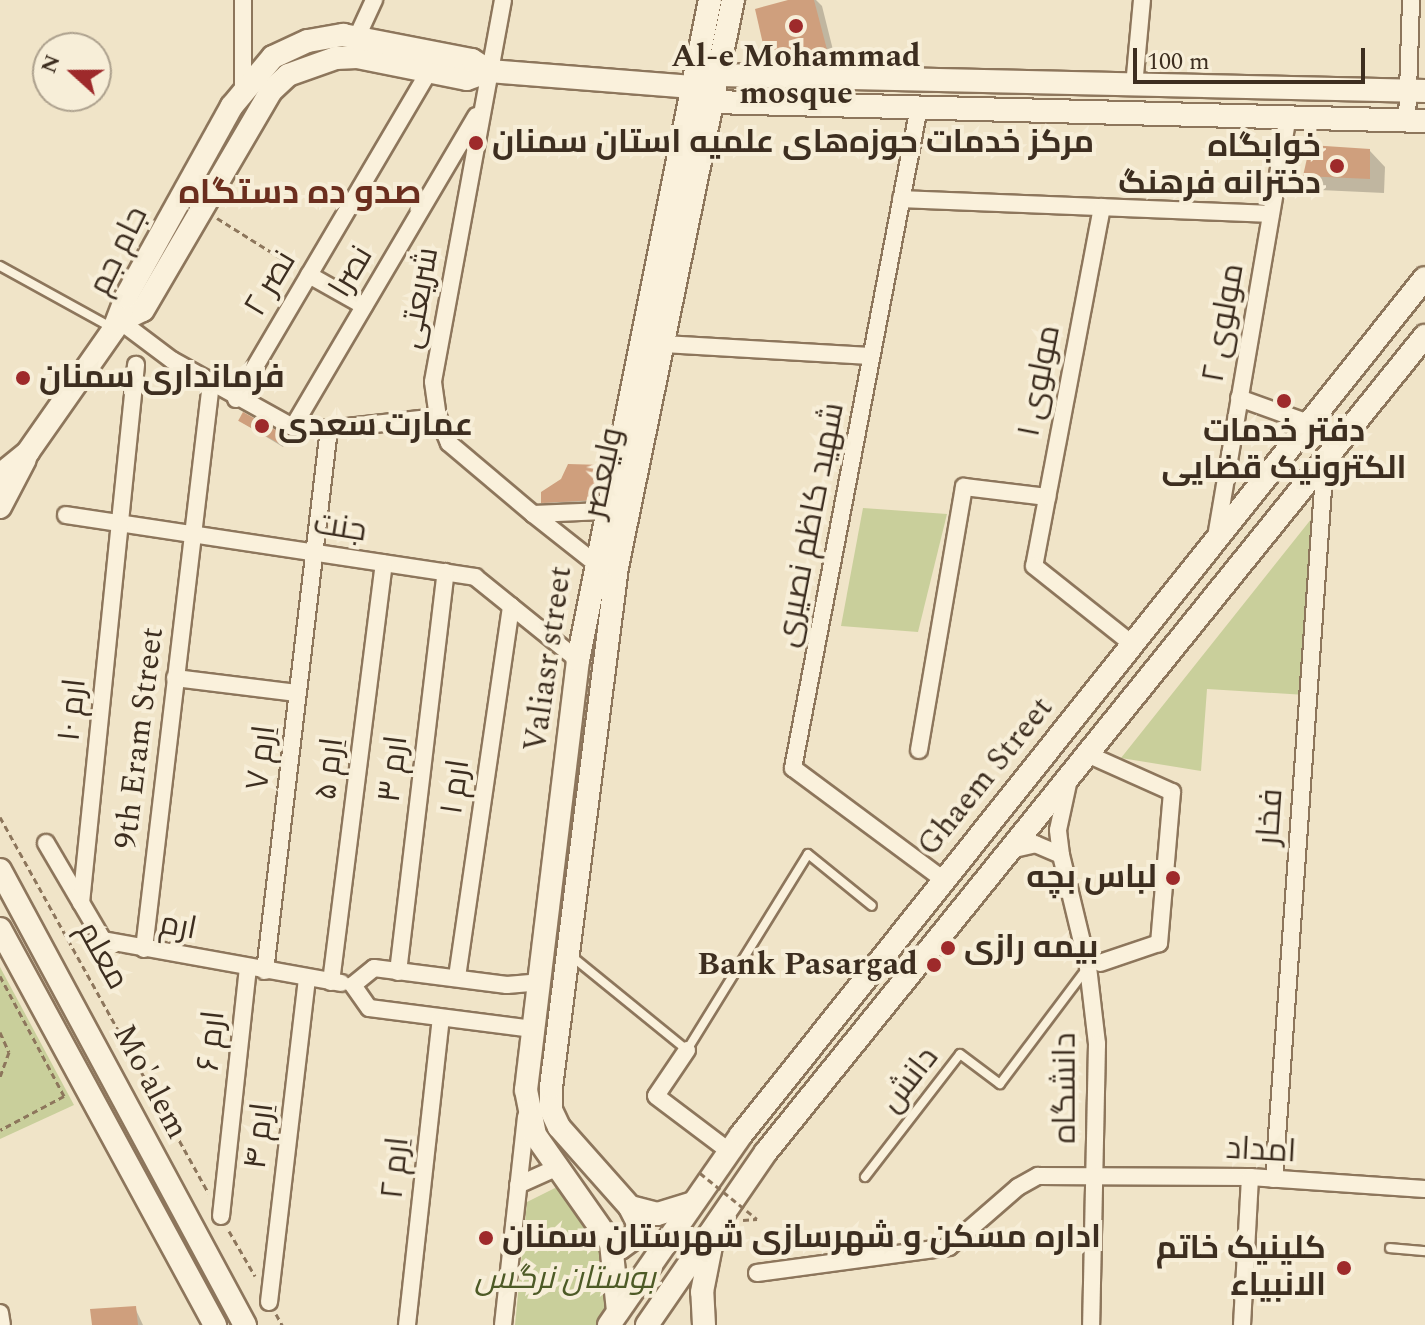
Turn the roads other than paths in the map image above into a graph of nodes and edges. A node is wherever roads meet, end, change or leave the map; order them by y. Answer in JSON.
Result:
{"nodes":[{"id":1,"x":243,"y":0,"type":"edge"},
{"id":2,"x":374,"y":0,"type":"edge"},
{"id":3,"x":503,"y":0,"type":"edge"},
{"id":4,"x":710,"y":0,"type":"edge"},
{"id":5,"x":733,"y":0,"type":"edge"},
{"id":6,"x":1142,"y":0,"type":"edge"},
{"id":7,"x":1411,"y":0,"type":"edge"},
{"id":8,"x":357,"y":37,"type":"junction"},
{"id":9,"x":489,"y":71,"type":"junction"},
{"id":10,"x":428,"y":73,"type":"junction"},
{"id":11,"x":718,"y":75,"type":"junction"},
{"id":12,"x":1134,"y":86,"type":"junction"},
{"id":13,"x":243,"y":87,"type":"junction"},
{"id":14,"x":692,"y":87,"type":"junction"},
{"id":15,"x":1417,"y":91,"type":"edge"},
{"id":16,"x":713,"y":102,"type":"junction"},
{"id":17,"x":483,"y":104,"type":"junction"},
{"id":18,"x":919,"y":107,"type":"junction"},
{"id":19,"x":1134,"y":112,"type":"junction"},
{"id":20,"x":1288,"y":116,"type":"junction"},
{"id":21,"x":1416,"y":122,"type":"edge"},
{"id":22,"x":901,"y":199,"type":"junction"},
{"id":23,"x":1102,"y":207,"type":"junction"},
{"id":24,"x":1271,"y":214,"type":"junction"},
{"id":25,"x":0,"y":266,"type":"edge"},
{"id":26,"x":309,"y":275,"type":"junction"},
{"id":27,"x":1425,"y":278,"type":"edge"},
{"id":28,"x":364,"y":306,"type":"junction"},
{"id":29,"x":117,"y":325,"type":"junction"},
{"id":30,"x":1425,"y":336,"type":"edge"},
{"id":31,"x":663,"y":344,"type":"junction"},
{"id":32,"x":871,"y":356,"type":"junction"},
{"id":33,"x":136,"y":365,"type":"dead end"},
{"id":34,"x":211,"y":383,"type":"junction"},
{"id":35,"x":1239,"y":398,"type":"junction"},
{"id":36,"x":236,"y":399,"type":"junction"},
{"id":37,"x":438,"y":417,"type":"junction"},
{"id":38,"x":1309,"y":423,"type":"junction"},
{"id":39,"x":293,"y":427,"type":"junction"},
{"id":40,"x":329,"y":429,"type":"junction"},
{"id":41,"x":28,"y":452,"type":"junction"},
{"id":42,"x":1325,"y":460,"type":"junction"},
{"id":43,"x":0,"y":475,"type":"edge"},
{"id":44,"x":1047,"y":497,"type":"junction"},
{"id":45,"x":0,"y":507,"type":"edge"},
{"id":46,"x":605,"y":511,"type":"junction"},
{"id":47,"x":533,"y":514,"type":"junction"},
{"id":48,"x":628,"y":514,"type":"junction"},
{"id":49,"x":66,"y":515,"type":"dead end"},
{"id":50,"x":121,"y":523,"type":"junction"},
{"id":51,"x":192,"y":534,"type":"junction"},
{"id":52,"x":1216,"y":540,"type":"junction"},
{"id":53,"x":314,"y":552,"type":"junction"},
{"id":54,"x":384,"y":563,"type":"junction"},
{"id":55,"x":595,"y":563,"type":"junction"},
{"id":56,"x":617,"y":567,"type":"junction"},
{"id":57,"x":446,"y":572,"type":"junction"},
{"id":58,"x":511,"y":606,"type":"junction"},
{"id":59,"x":1132,"y":644,"type":"junction"},
{"id":60,"x":578,"y":660,"type":"junction"},
{"id":61,"x":175,"y":678,"type":"junction"},
{"id":62,"x":297,"y":693,"type":"junction"},
{"id":63,"x":919,"y":750,"type":"dead end"},
{"id":64,"x":1087,"y":754,"type":"junction"},
{"id":65,"x":1070,"y":775,"type":"junction"},
{"id":66,"x":46,"y":843,"type":"dead end"},
{"id":67,"x":1010,"y":850,"type":"junction"},
{"id":68,"x":1061,"y":855,"type":"junction"},
{"id":69,"x":0,"y":870,"type":"edge"},
{"id":70,"x":944,"y":880,"type":"junction"},
{"id":71,"x":81,"y":903,"type":"junction"},
{"id":72,"x":872,"y":906,"type":"dead end"},
{"id":73,"x":0,"y":929,"type":"edge"},
{"id":74,"x":144,"y":949,"type":"junction"},
{"id":75,"x":566,"y":952,"type":"junction"},
{"id":76,"x":1094,"y":965,"type":"junction"},
{"id":77,"x":256,"y":970,"type":"junction"},
{"id":78,"x":398,"y":972,"type":"junction"},
{"id":79,"x":457,"y":977,"type":"junction"},
{"id":80,"x":307,"y":978,"type":"junction"},
{"id":81,"x":331,"y":982,"type":"junction"},
{"id":82,"x":539,"y":982,"type":"junction"},
{"id":83,"x":353,"y":985,"type":"junction"},
{"id":84,"x":441,"y":1018,"type":"junction"},
{"id":85,"x":533,"y":1029,"type":"junction"},
{"id":86,"x":687,"y":1050,"type":"junction"},
{"id":87,"x":527,"y":1113,"type":"junction"},
{"id":88,"x":729,"y":1151,"type":"junction"},
{"id":89,"x":558,"y":1167,"type":"junction"},
{"id":90,"x":1093,"y":1174,"type":"junction"},
{"id":91,"x":865,"y":1177,"type":"dead end"},
{"id":92,"x":1250,"y":1177,"type":"junction"},
{"id":93,"x":1274,"y":1179,"type":"junction"},
{"id":94,"x":518,"y":1185,"type":"junction"},
{"id":95,"x":1425,"y":1189,"type":"edge"},
{"id":96,"x":690,"y":1204,"type":"junction"},
{"id":97,"x":630,"y":1207,"type":"junction"},
{"id":98,"x":221,"y":1216,"type":"road end"},
{"id":99,"x":715,"y":1222,"type":"junction"},
{"id":100,"x":611,"y":1243,"type":"junction"},
{"id":101,"x":1390,"y":1248,"type":"dead end"},
{"id":102,"x":1425,"y":1251,"type":"edge"},
{"id":103,"x":757,"y":1273,"type":"dead end"},
{"id":104,"x":269,"y":1302,"type":"road end"},
{"id":105,"x":0,"y":1313,"type":"edge"},
{"id":106,"x":613,"y":1318,"type":"edge"},
{"id":107,"x":2,"y":1325,"type":"edge"},
{"id":108,"x":215,"y":1325,"type":"edge"},
{"id":109,"x":245,"y":1325,"type":"edge"},
{"id":110,"x":407,"y":1325,"type":"edge"},
{"id":111,"x":503,"y":1325,"type":"edge"},
{"id":112,"x":647,"y":1325,"type":"edge"},
{"id":113,"x":704,"y":1325,"type":"edge"},
{"id":114,"x":1091,"y":1325,"type":"edge"},
{"id":115,"x":1242,"y":1325,"type":"edge"}],
"edges":[{"from":1,"to":13,"type":"street"},
{"from":2,"to":8,"type":"street"},
{"from":3,"to":9,"type":"street","name":"شریعتی"},
{"from":4,"to":14,"type":"main road","name":"Valiasr street"},
{"from":5,"to":11,"type":"main road","name":"ولیعصر"},
{"from":6,"to":12,"type":"street"},
{"from":7,"to":15,"type":"street"},
{"from":8,"to":9,"type":"main road","name":"جام جم"},
{"from":8,"to":13,"type":"main road","name":"جام جم"},
{"from":9,"to":10,"type":"main road","name":"جام جم"},
{"from":9,"to":14,"type":"main road","name":"جام جم"},
{"from":9,"to":17,"type":"street","name":"شریعتی"},
{"from":10,"to":26,"type":"street","name":"نصر ۲"},
{"from":10,"to":29,"type":"main road","name":"جام جم"},
{"from":11,"to":12,"type":"main road"},
{"from":11,"to":14,"type":"main road"},
{"from":11,"to":16,"type":"main road","name":"ولیعصر"},
{"from":12,"to":15,"type":"main road"},
{"from":12,"to":19,"type":"main road"},
{"from":13,"to":29,"type":"main road","name":"جام جم"},
{"from":14,"to":16,"type":"main road"},
{"from":14,"to":46,"type":"main road","name":"Valiasr street"},
{"from":15,"to":21,"type":"street"},
{"from":16,"to":18,"type":"main road"},
{"from":16,"to":31,"type":"main road","name":"ولیعصر"},
{"from":17,"to":28,"type":"street","name":"نصرا"},
{"from":17,"to":37,"type":"street","name":"شریعتی"},
{"from":18,"to":19,"type":"main road"},
{"from":18,"to":22,"type":"street","name":"شهید کاظم نصیری"},
{"from":19,"to":20,"type":"main road"},
{"from":20,"to":21,"type":"main road"},
{"from":20,"to":24,"type":"street","name":"مولوی ۲"},
{"from":22,"to":23,"type":"street"},
{"from":22,"to":32,"type":"street","name":"شهید کاظم نصیری"},
{"from":23,"to":24,"type":"street"},
{"from":23,"to":44,"type":"street","name":"مولوی ۱"},
{"from":24,"to":35,"type":"street","name":"مولوی ۲"},
{"from":25,"to":29,"type":"lane"},
{"from":26,"to":28,"type":"street"},
{"from":26,"to":36,"type":"street","name":"نصر ۲"},
{"from":27,"to":38,"type":"main road","name":"Ghaem Street"},
{"from":28,"to":39,"type":"street","name":"نصرا"},
{"from":29,"to":34,"type":"street"},
{"from":29,"to":41,"type":"main road"},
{"from":30,"to":42,"type":"main road","name":"Ghaem Street"},
{"from":31,"to":32,"type":"street"},
{"from":31,"to":48,"type":"main road","name":"ولیعصر"},
{"from":32,"to":70,"type":"street","name":"شهید کاظم نصیری"},
{"from":33,"to":50,"type":"street","name":"ارم ۱۰"},
{"from":34,"to":36,"type":"street"},
{"from":34,"to":51,"type":"street","name":"9th Eram Street"},
{"from":35,"to":38,"type":"street"},
{"from":35,"to":52,"type":"street","name":"مولوی ۲"},
{"from":36,"to":39,"type":"street"},
{"from":37,"to":40,"type":"street"},
{"from":37,"to":47,"type":"street","name":"شریعتی"},
{"from":38,"to":52,"type":"main road","name":"Ghaem Street"},
{"from":39,"to":40,"type":"street"},
{"from":40,"to":53,"type":"street","name":"اِرم ۷"},
{"from":41,"to":43,"type":"main road"},
{"from":41,"to":45,"type":"main road"},
{"from":42,"to":64,"type":"main road","name":"Ghaem Street"},
{"from":42,"to":93,"type":"street","name":"فخار"},
{"from":44,"to":59,"type":"street","name":"مولوی ۱"},
{"from":44,"to":63,"type":"street"},
{"from":46,"to":47,"type":"street"},
{"from":46,"to":48,"type":"main road"},
{"from":46,"to":55,"type":"main road","name":"Valiasr street"},
{"from":47,"to":55,"type":"street","name":"شریعتی"},
{"from":48,"to":56,"type":"main road","name":"ولیعصر"},
{"from":49,"to":50,"type":"street","name":"جنت"},
{"from":50,"to":51,"type":"street","name":"جنت"},
{"from":50,"to":71,"type":"street","name":"ارم ۱۰"},
{"from":51,"to":53,"type":"street","name":"جنت"},
{"from":51,"to":61,"type":"street","name":"9th Eram Street"},
{"from":52,"to":59,"type":"main road","name":"Ghaem Street"},
{"from":53,"to":54,"type":"street","name":"جنت"},
{"from":53,"to":62,"type":"street","name":"اِرم ۷"},
{"from":54,"to":57,"type":"street","name":"جنت"},
{"from":54,"to":81,"type":"street","name":"اِرم ۵"},
{"from":55,"to":56,"type":"main road"},
{"from":55,"to":60,"type":"main road","name":"Valiasr street"},
{"from":56,"to":75,"type":"main road","name":"ولیعصر"},
{"from":57,"to":58,"type":"street","name":"جنت"},
{"from":57,"to":78,"type":"street","name":"ارم ۳"},
{"from":58,"to":60,"type":"street","name":"جنت"},
{"from":58,"to":79,"type":"street","name":"ارم ۱"},
{"from":59,"to":70,"type":"main road","name":"Ghaem Street"},
{"from":60,"to":82,"type":"main road","name":"Valiasr street"},
{"from":61,"to":62,"type":"street"},
{"from":61,"to":74,"type":"street","name":"9th Eram Street"},
{"from":62,"to":77,"type":"street","name":"اِرم ۷"},
{"from":64,"to":65,"type":"main road","name":"Ghaem Street"},
{"from":64,"to":76,"type":"street"},
{"from":65,"to":67,"type":"main road","name":"Ghaem Street"},
{"from":65,"to":68,"type":"street","name":"دانشگاه"},
{"from":66,"to":71,"type":"street","name":"ارم"},
{"from":67,"to":68,"type":"street"},
{"from":67,"to":99,"type":"main road","name":"Ghaem Street"},
{"from":68,"to":76,"type":"street","name":"دانشگاه"},
{"from":69,"to":109,"type":"main road","name":"Mo'alem"},
{"from":70,"to":88,"type":"main road","name":"Ghaem Street"},
{"from":71,"to":74,"type":"street","name":"ارم"},
{"from":72,"to":86,"type":"lane"},
{"from":73,"to":108,"type":"main road","name":"Mo'alem"},
{"from":74,"to":77,"type":"street","name":"ارم"},
{"from":75,"to":86,"type":"lane"},
{"from":75,"to":97,"type":"main road","name":"ولیعصر"},
{"from":76,"to":90,"type":"street","name":"دانشگاه"},
{"from":76,"to":91,"type":"lane","name":"دانش"},
{"from":77,"to":80,"type":"street","name":"ارم"},
{"from":77,"to":98,"type":"street","name":"ارم ۶"},
{"from":78,"to":79,"type":"street"},
{"from":78,"to":83,"type":"street"},
{"from":79,"to":82,"type":"street"},
{"from":80,"to":81,"type":"street","name":"ارم"},
{"from":80,"to":104,"type":"street","name":"اِرم ۴"},
{"from":81,"to":83,"type":"street","name":"ارم"},
{"from":82,"to":85,"type":"main road","name":"Valiasr street"},
{"from":83,"to":84,"type":"street"},
{"from":84,"to":85,"type":"street"},
{"from":84,"to":110,"type":"street","name":"اِرم ۲"},
{"from":85,"to":87,"type":"main road","name":"Valiasr street"},
{"from":86,"to":88,"type":"street"},
{"from":87,"to":89,"type":"main road"},
{"from":87,"to":94,"type":"street"},
{"from":88,"to":96,"type":"main road","name":"Ghaem Street"},
{"from":89,"to":94,"type":"street"},
{"from":89,"to":100,"type":"main road"},
{"from":90,"to":92,"type":"street","name":"امداد"},
{"from":90,"to":103,"type":"street","name":"امداد"},
{"from":90,"to":114,"type":"street","name":"دانشگاه"},
{"from":92,"to":93,"type":"street","name":"امداد"},
{"from":92,"to":115,"type":"street"},
{"from":93,"to":95,"type":"street","name":"امداد"},
{"from":94,"to":111,"type":"street"},
{"from":96,"to":97,"type":"main road"},
{"from":96,"to":106,"type":"main road","name":"Ghaem Street"},
{"from":97,"to":100,"type":"main road"},
{"from":99,"to":112,"type":"main road","name":"Ghaem Street"},
{"from":99,"to":113,"type":"main road"},
{"from":100,"to":106,"type":"main road"},
{"from":101,"to":102,"type":"lane"},
{"from":105,"to":107,"type":"street"}]}
